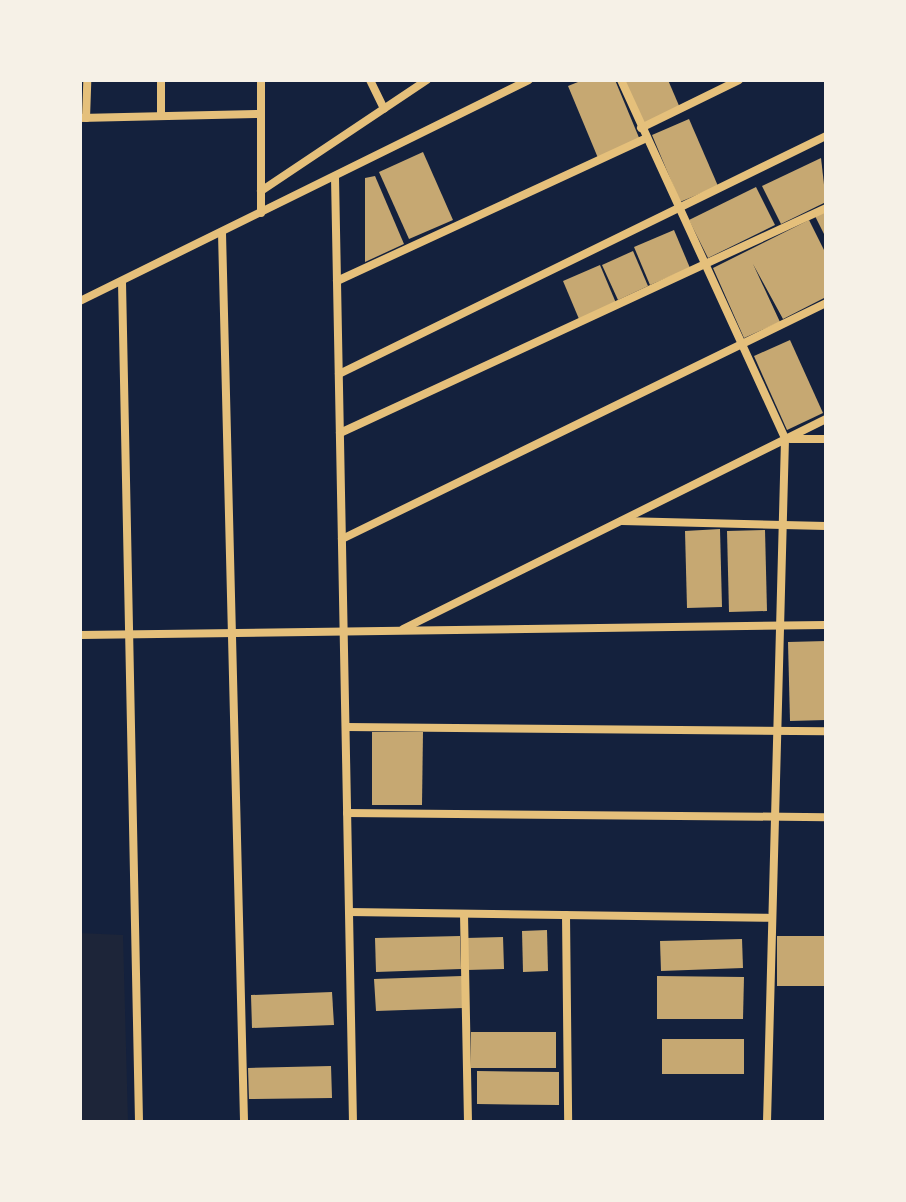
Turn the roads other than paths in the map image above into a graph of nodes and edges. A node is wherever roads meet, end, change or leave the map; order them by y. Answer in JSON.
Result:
{"nodes":[{"id":1,"x":87,"y":80,"type":"edge"},
{"id":2,"x":161,"y":80,"type":"edge"},
{"id":3,"x":261,"y":80,"type":"edge"},
{"id":4,"x":370,"y":80,"type":"edge"},
{"id":5,"x":427,"y":80,"type":"edge"},
{"id":6,"x":529,"y":80,"type":"edge"},
{"id":7,"x":621,"y":80,"type":"edge"},
{"id":8,"x":739,"y":80,"type":"edge"},
{"id":9,"x":384,"y":109,"type":"junction"},
{"id":10,"x":261,"y":114,"type":"junction"},
{"id":11,"x":161,"y":116,"type":"junction"},
{"id":12,"x":83,"y":118,"type":"edge"},
{"id":13,"x":641,"y":128,"type":"junction"},
{"id":14,"x":826,"y":136,"type":"edge"},
{"id":15,"x":645,"y":139,"type":"junction"},
{"id":16,"x":335,"y":177,"type":"junction"},
{"id":17,"x":261,"y":191,"type":"junction"},
{"id":18,"x":826,"y":208,"type":"edge"},
{"id":19,"x":675,"y":209,"type":"junction"},
{"id":20,"x":261,"y":213,"type":"junction"},
{"id":21,"x":222,"y":233,"type":"junction"},
{"id":22,"x":701,"y":267,"type":"junction"},
{"id":23,"x":337,"y":281,"type":"junction"},
{"id":24,"x":122,"y":282,"type":"junction"},
{"id":25,"x":80,"y":301,"type":"edge"},
{"id":26,"x":826,"y":303,"type":"edge"},
{"id":27,"x":737,"y":347,"type":"junction"},
{"id":28,"x":339,"y":374,"type":"junction"},
{"id":29,"x":826,"y":419,"type":"edge"},
{"id":30,"x":340,"y":433,"type":"junction"},
{"id":31,"x":785,"y":439,"type":"junction"},
{"id":32,"x":826,"y":439,"type":"edge"},
{"id":33,"x":617,"y":521,"type":"junction"},
{"id":34,"x":783,"y":526,"type":"junction"},
{"id":35,"x":826,"y":526,"type":"edge"},
{"id":36,"x":342,"y":539,"type":"junction"},
{"id":37,"x":826,"y":625,"type":"edge"},
{"id":38,"x":781,"y":626,"type":"junction"},
{"id":39,"x":398,"y":631,"type":"junction"},
{"id":40,"x":344,"y":632,"type":"junction"},
{"id":41,"x":237,"y":633,"type":"junction"},
{"id":42,"x":131,"y":634,"type":"junction"},
{"id":43,"x":80,"y":635,"type":"edge"},
{"id":44,"x":346,"y":727,"type":"junction"},
{"id":45,"x":775,"y":730,"type":"junction"},
{"id":46,"x":826,"y":731,"type":"edge"},
{"id":47,"x":347,"y":813,"type":"junction"},
{"id":48,"x":771,"y":816,"type":"junction"},
{"id":49,"x":826,"y":817,"type":"edge"},
{"id":50,"x":349,"y":912,"type":"junction"},
{"id":51,"x":464,"y":914,"type":"junction"},
{"id":52,"x":566,"y":915,"type":"junction"},
{"id":53,"x":767,"y":918,"type":"junction"},
{"id":54,"x":139,"y":1122,"type":"edge"},
{"id":55,"x":244,"y":1122,"type":"edge"},
{"id":56,"x":353,"y":1122,"type":"edge"},
{"id":57,"x":468,"y":1122,"type":"edge"},
{"id":58,"x":568,"y":1122,"type":"edge"},
{"id":59,"x":767,"y":1122,"type":"edge"}],
"edges":[{"from":1,"to":12,"type":"street"},
{"from":2,"to":11,"type":"street"},
{"from":3,"to":10,"type":"street"},
{"from":4,"to":9,"type":"street"},
{"from":5,"to":9,"type":"street"},
{"from":6,"to":16,"type":"street"},
{"from":7,"to":13,"type":"street"},
{"from":8,"to":13,"type":"street"},
{"from":9,"to":17,"type":"street"},
{"from":10,"to":11,"type":"street"},
{"from":10,"to":17,"type":"street"},
{"from":11,"to":12,"type":"street"},
{"from":13,"to":15,"type":"street"},
{"from":14,"to":19,"type":"street"},
{"from":15,"to":19,"type":"street"},
{"from":15,"to":23,"type":"street"},
{"from":16,"to":20,"type":"street"},
{"from":16,"to":23,"type":"street"},
{"from":17,"to":20,"type":"street"},
{"from":18,"to":22,"type":"street"},
{"from":19,"to":22,"type":"street"},
{"from":19,"to":28,"type":"street"},
{"from":20,"to":21,"type":"street"},
{"from":21,"to":24,"type":"street"},
{"from":21,"to":41,"type":"street"},
{"from":22,"to":27,"type":"street"},
{"from":22,"to":30,"type":"street"},
{"from":23,"to":28,"type":"street"},
{"from":24,"to":25,"type":"street"},
{"from":24,"to":42,"type":"street"},
{"from":26,"to":27,"type":"street"},
{"from":27,"to":31,"type":"street"},
{"from":27,"to":36,"type":"street"},
{"from":28,"to":30,"type":"street"},
{"from":29,"to":31,"type":"street"},
{"from":30,"to":36,"type":"street"},
{"from":31,"to":32,"type":"street"},
{"from":31,"to":33,"type":"street"},
{"from":31,"to":34,"type":"street"},
{"from":33,"to":34,"type":"street"},
{"from":33,"to":39,"type":"street"},
{"from":34,"to":35,"type":"street"},
{"from":34,"to":38,"type":"street"},
{"from":36,"to":40,"type":"street"},
{"from":37,"to":38,"type":"street"},
{"from":38,"to":39,"type":"street"},
{"from":38,"to":45,"type":"street"},
{"from":39,"to":40,"type":"street"},
{"from":40,"to":41,"type":"street"},
{"from":40,"to":44,"type":"street"},
{"from":41,"to":42,"type":"street"},
{"from":41,"to":55,"type":"street"},
{"from":42,"to":43,"type":"street"},
{"from":42,"to":54,"type":"street"},
{"from":44,"to":45,"type":"street"},
{"from":44,"to":47,"type":"street"},
{"from":45,"to":46,"type":"street"},
{"from":45,"to":48,"type":"street"},
{"from":47,"to":48,"type":"street"},
{"from":47,"to":50,"type":"street"},
{"from":48,"to":49,"type":"street"},
{"from":48,"to":53,"type":"street"},
{"from":50,"to":51,"type":"street"},
{"from":50,"to":56,"type":"street"},
{"from":51,"to":52,"type":"street"},
{"from":51,"to":57,"type":"street"},
{"from":52,"to":53,"type":"street"},
{"from":52,"to":58,"type":"street"},
{"from":53,"to":59,"type":"street"}]}
